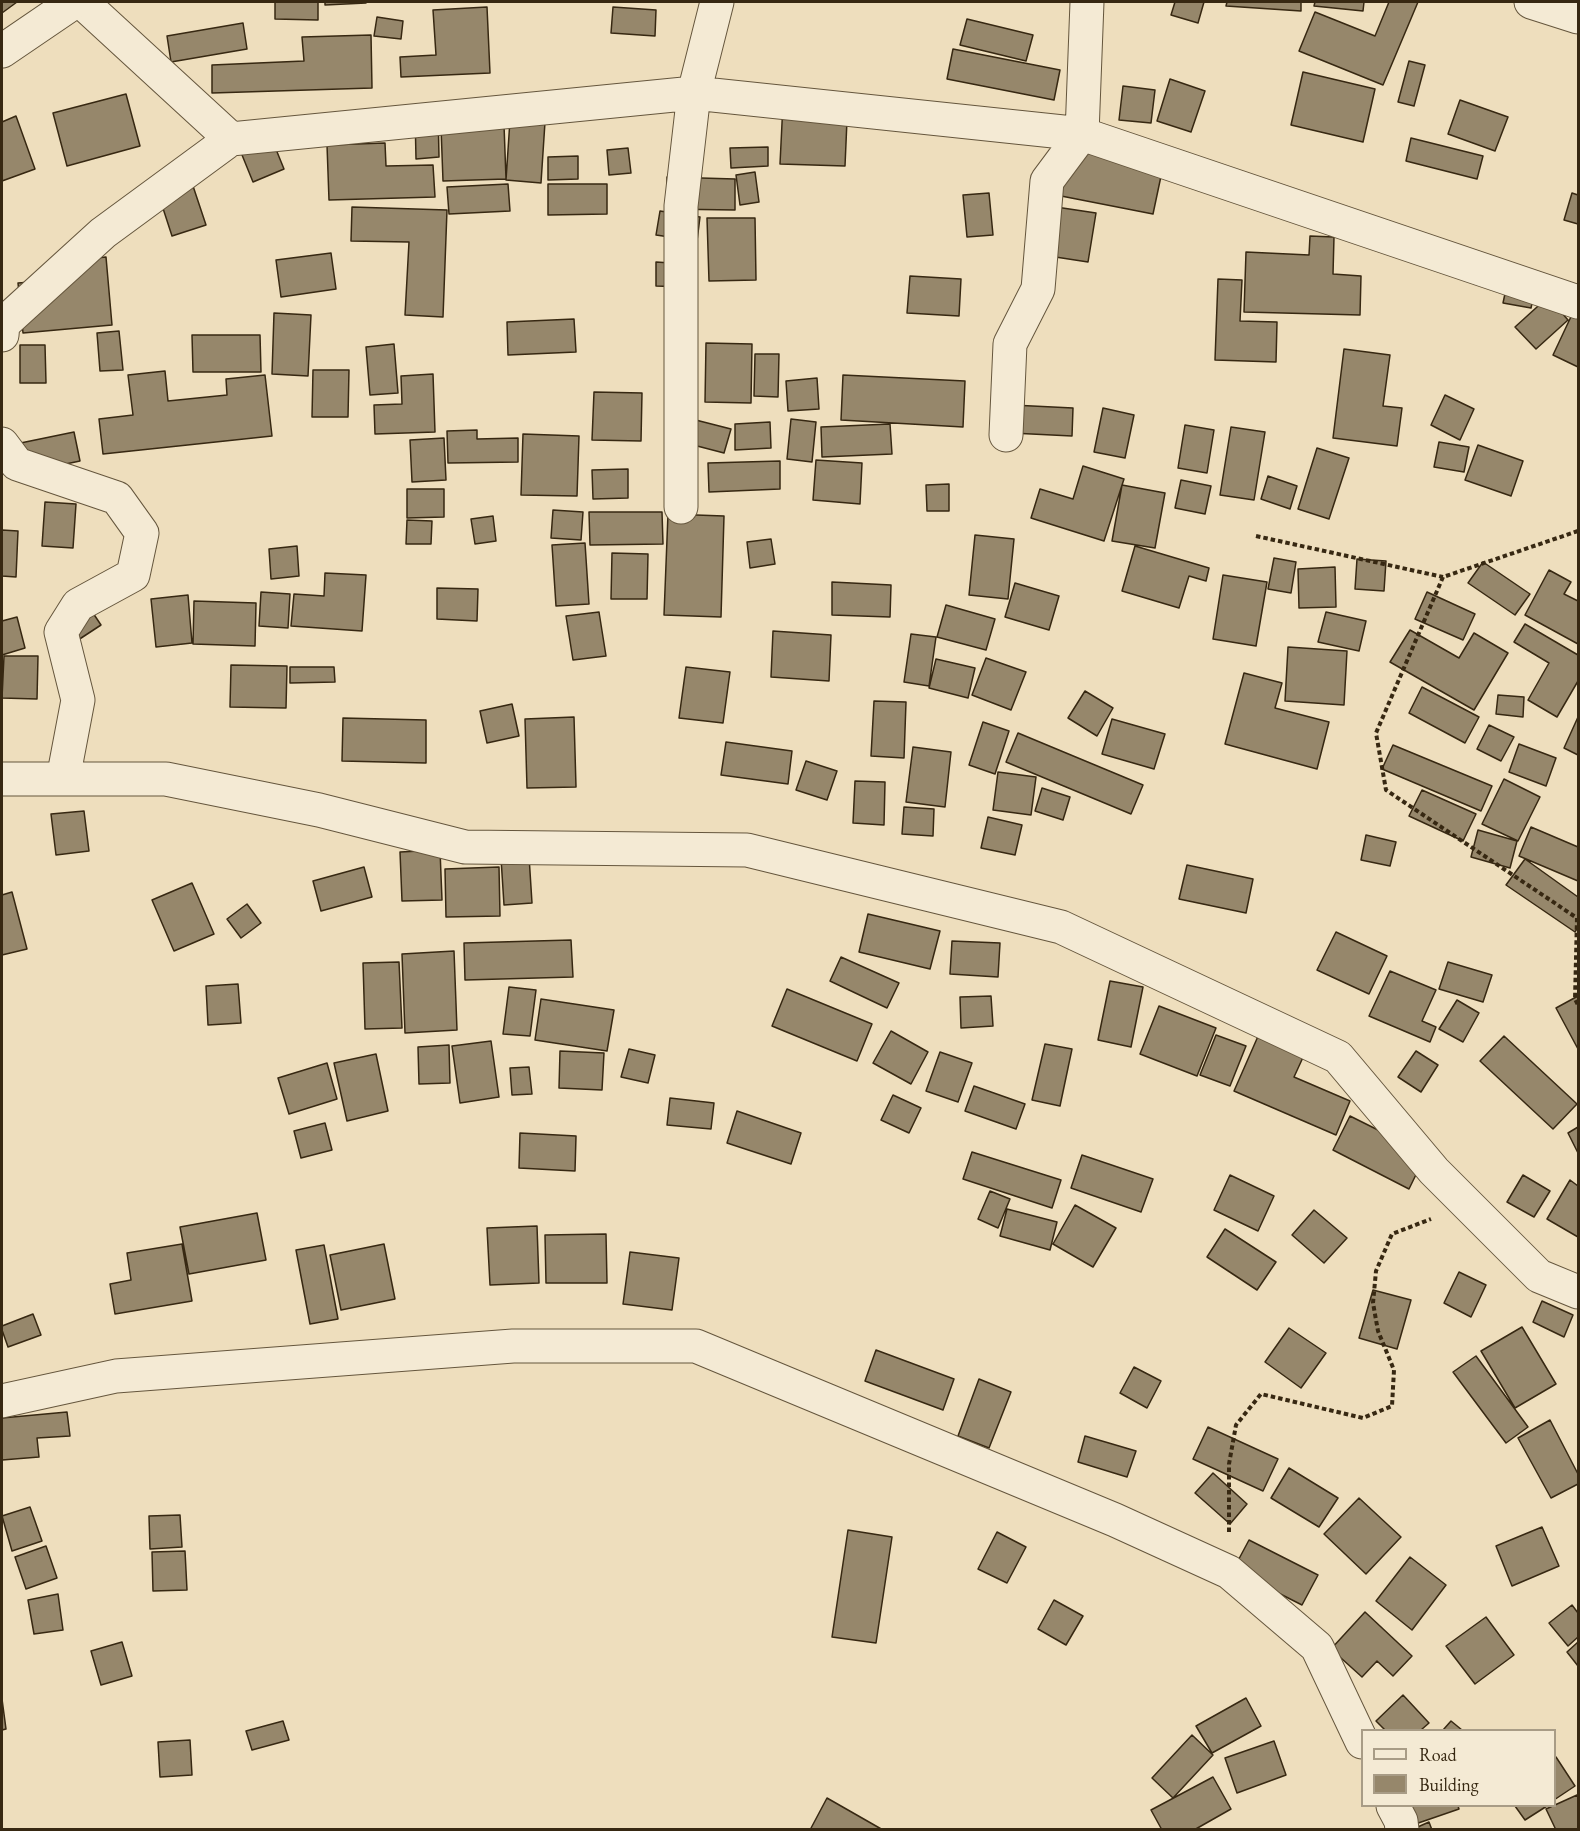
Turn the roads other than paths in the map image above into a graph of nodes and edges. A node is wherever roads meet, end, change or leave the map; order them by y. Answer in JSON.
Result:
{"nodes":[{"id":1,"x":74,"y":2,"type":"edge"},
{"id":2,"x":82,"y":2,"type":"edge"},
{"id":3,"x":717,"y":2,"type":"edge"},
{"id":4,"x":1087,"y":2,"type":"edge"},
{"id":5,"x":1531,"y":2,"type":"edge"},
{"id":6,"x":1578,"y":17,"type":"edge"},
{"id":7,"x":2,"y":51,"type":"edge"},
{"id":8,"x":694,"y":93,"type":"junction"},
{"id":9,"x":1082,"y":134,"type":"junction"},
{"id":10,"x":231,"y":139,"type":"junction"},
{"id":11,"x":1578,"y":302,"type":"edge"},
{"id":12,"x":2,"y":335,"type":"edge"},
{"id":13,"x":1006,"y":435,"type":"dead end"},
{"id":14,"x":2,"y":444,"type":"edge"},
{"id":15,"x":681,"y":507,"type":"dead end"},
{"id":16,"x":2,"y":779,"type":"edge"},
{"id":17,"x":63,"y":779,"type":"junction"},
{"id":18,"x":1578,"y":1292,"type":"edge"},
{"id":19,"x":2,"y":1401,"type":"edge"},
{"id":20,"x":1361,"y":1740,"type":"edge"},
{"id":21,"x":1394,"y":1807,"type":"edge"},
{"id":22,"x":1402,"y":1830,"type":"edge"}],
"edges":[{"from":1,"to":7,"type":"street"},
{"from":2,"to":10,"type":"street"},
{"from":3,"to":8,"type":"street"},
{"from":4,"to":9,"type":"street"},
{"from":5,"to":6,"type":"street"},
{"from":8,"to":9,"type":"street"},
{"from":8,"to":10,"type":"street"},
{"from":8,"to":15,"type":"street"},
{"from":9,"to":11,"type":"street"},
{"from":9,"to":13,"type":"street"},
{"from":10,"to":12,"type":"street"},
{"from":14,"to":17,"type":"street"},
{"from":16,"to":17,"type":"street"},
{"from":17,"to":18,"type":"street"},
{"from":19,"to":20,"type":"street"},
{"from":21,"to":22,"type":"street"}]}
